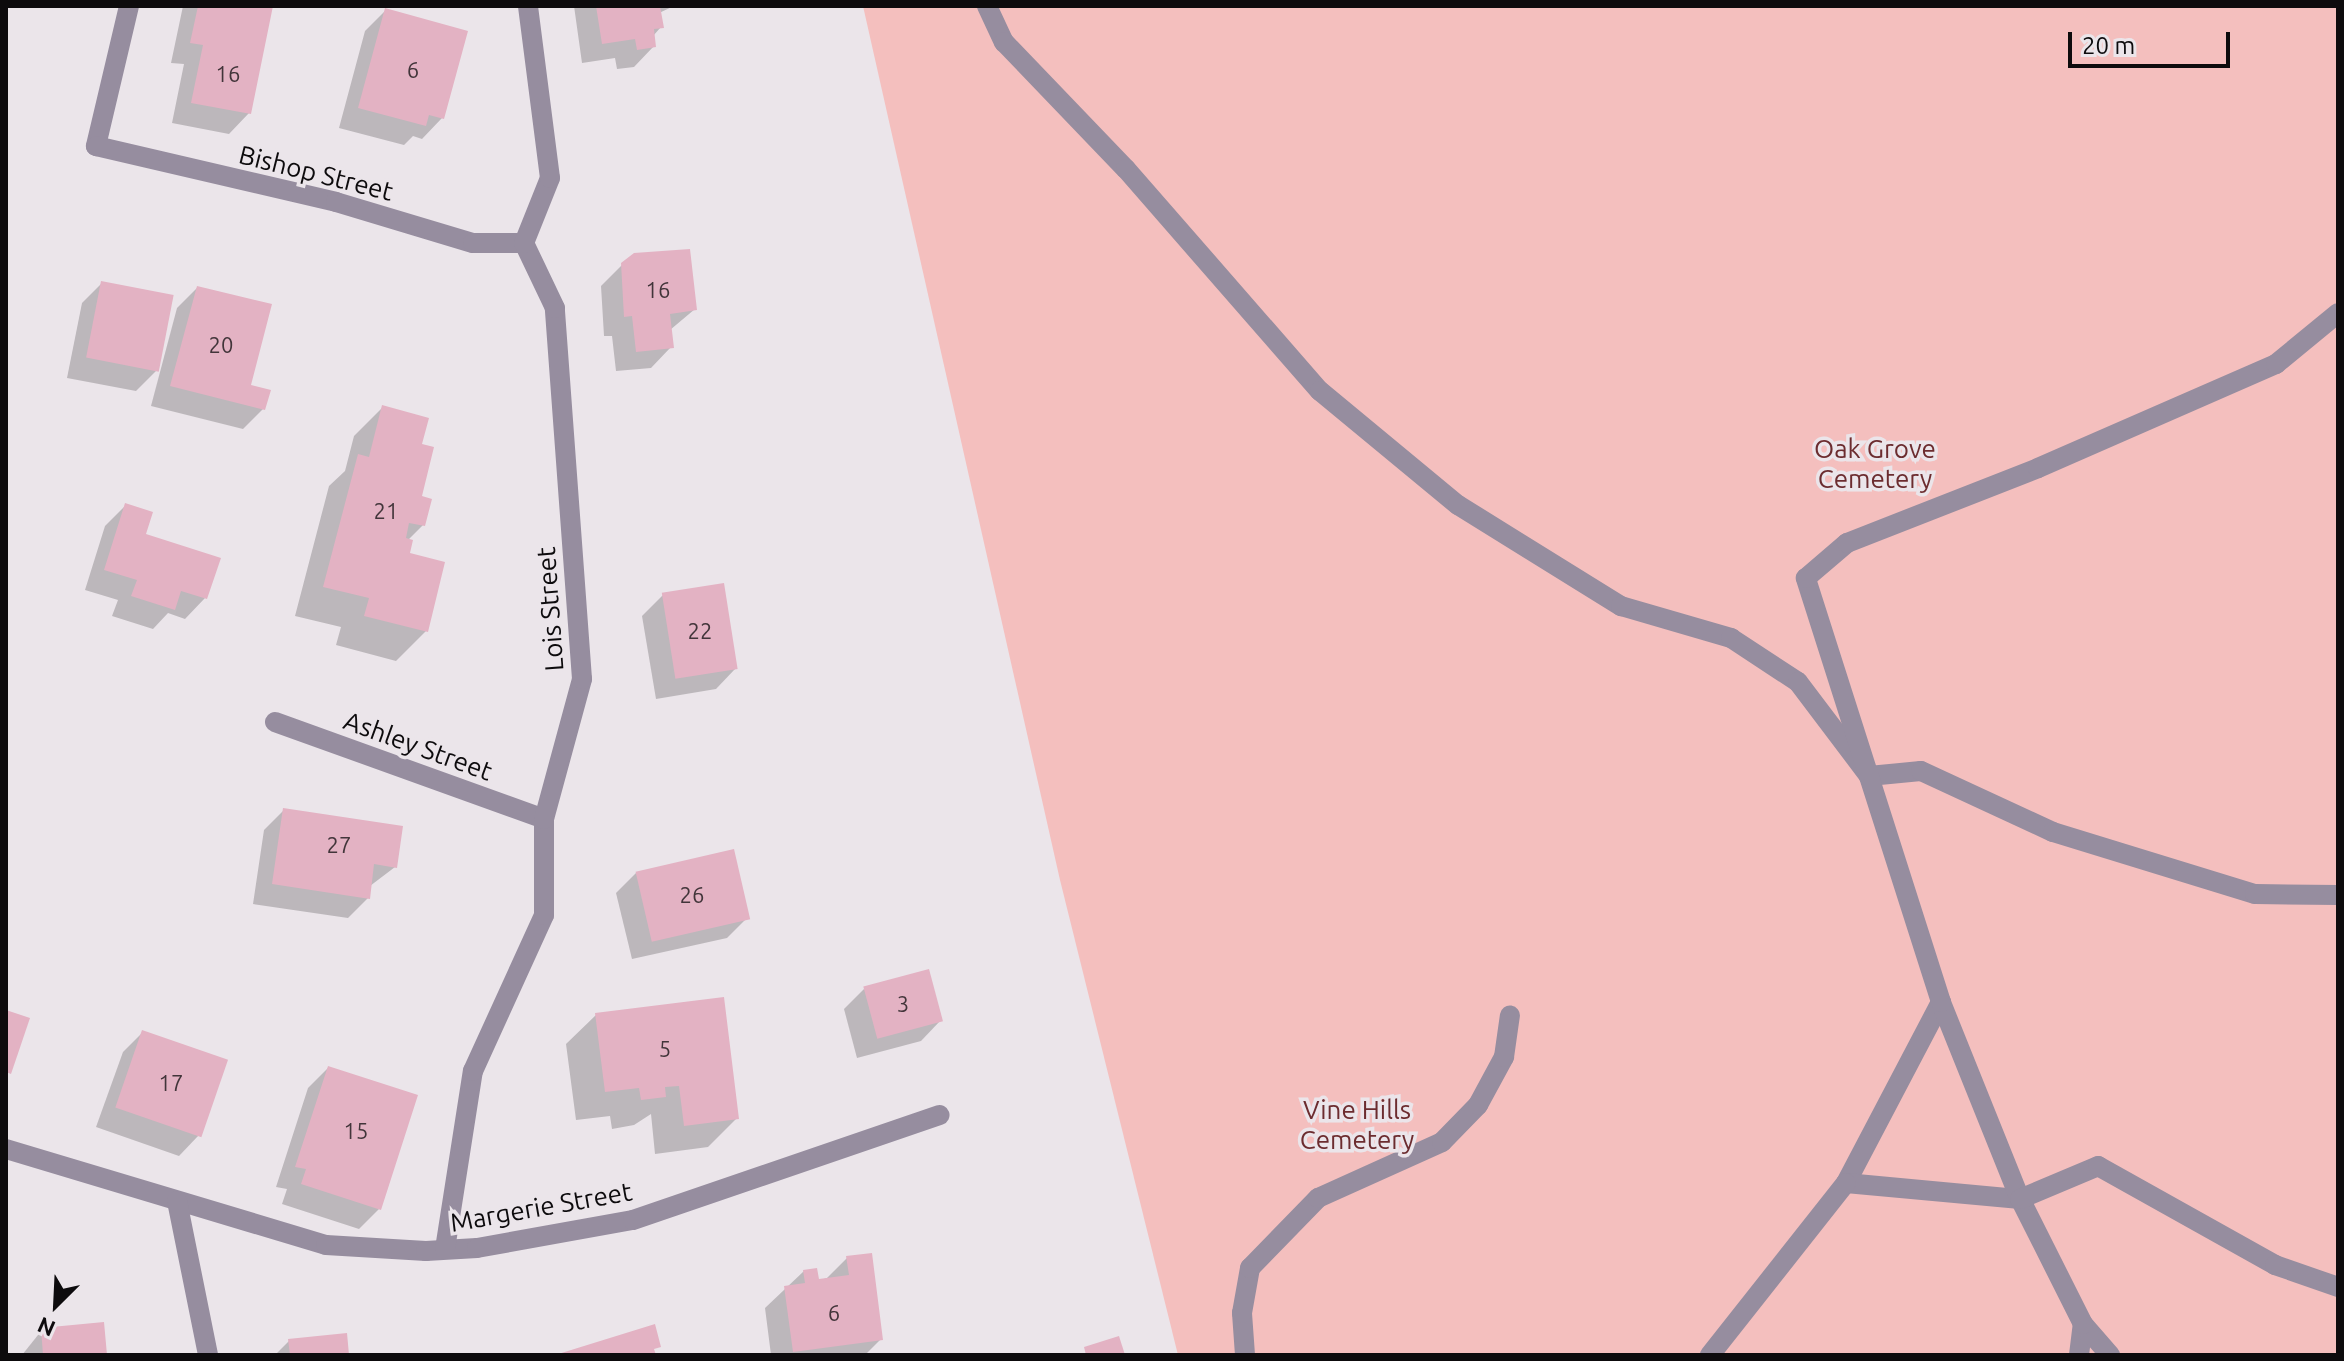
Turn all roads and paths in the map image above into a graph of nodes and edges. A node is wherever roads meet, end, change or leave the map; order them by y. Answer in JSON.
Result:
{"nodes":[{"id":1,"x":129,"y":6,"type":"edge"},
{"id":2,"x":528,"y":6,"type":"edge"},
{"id":3,"x":987,"y":6,"type":"edge"},
{"id":4,"x":524,"y":243,"type":"junction"},
{"id":5,"x":2338,"y":313,"type":"edge"},
{"id":6,"x":275,"y":722,"type":"dead end"},
{"id":7,"x":1869,"y":776,"type":"junction"},
{"id":8,"x":544,"y":819,"type":"junction"},
{"id":9,"x":2338,"y":895,"type":"edge"},
{"id":10,"x":1941,"y":1002,"type":"junction"},
{"id":11,"x":1510,"y":1015,"type":"dead end"},
{"id":12,"x":939,"y":1115,"type":"dead end"},
{"id":13,"x":6,"y":1149,"type":"edge"},
{"id":14,"x":1846,"y":1183,"type":"junction"},
{"id":15,"x":2020,"y":1199,"type":"junction"},
{"id":16,"x":177,"y":1201,"type":"junction"},
{"id":17,"x":445,"y":1249,"type":"junction"},
{"id":18,"x":2338,"y":1287,"type":"edge"},
{"id":19,"x":2083,"y":1324,"type":"junction"},
{"id":20,"x":208,"y":1355,"type":"edge"},
{"id":21,"x":1245,"y":1355,"type":"edge"},
{"id":22,"x":1710,"y":1355,"type":"edge"},
{"id":23,"x":2079,"y":1355,"type":"edge"},
{"id":24,"x":2110,"y":1355,"type":"edge"}],
"edges":[{"from":1,"to":4,"type":"street","name":"Bishop Street"},
{"from":2,"to":4,"type":"street"},
{"from":3,"to":7,"type":"street"},
{"from":4,"to":8,"type":"street","name":"Lois Street"},
{"from":5,"to":7,"type":"street"},
{"from":6,"to":8,"type":"street","name":"Ashley Street"},
{"from":7,"to":9,"type":"street"},
{"from":7,"to":10,"type":"street"},
{"from":8,"to":17,"type":"street","name":"Lois Street"},
{"from":10,"to":14,"type":"street"},
{"from":10,"to":15,"type":"street"},
{"from":11,"to":21,"type":"street"},
{"from":12,"to":17,"type":"street","name":"Margerie Street"},
{"from":13,"to":16,"type":"street","name":"Margerie Street"},
{"from":14,"to":15,"type":"street"},
{"from":14,"to":22,"type":"street"},
{"from":15,"to":18,"type":"street"},
{"from":15,"to":19,"type":"street"},
{"from":16,"to":17,"type":"street","name":"Margerie Street"},
{"from":16,"to":20,"type":"street"},
{"from":19,"to":23,"type":"street"},
{"from":19,"to":24,"type":"street"}]}
